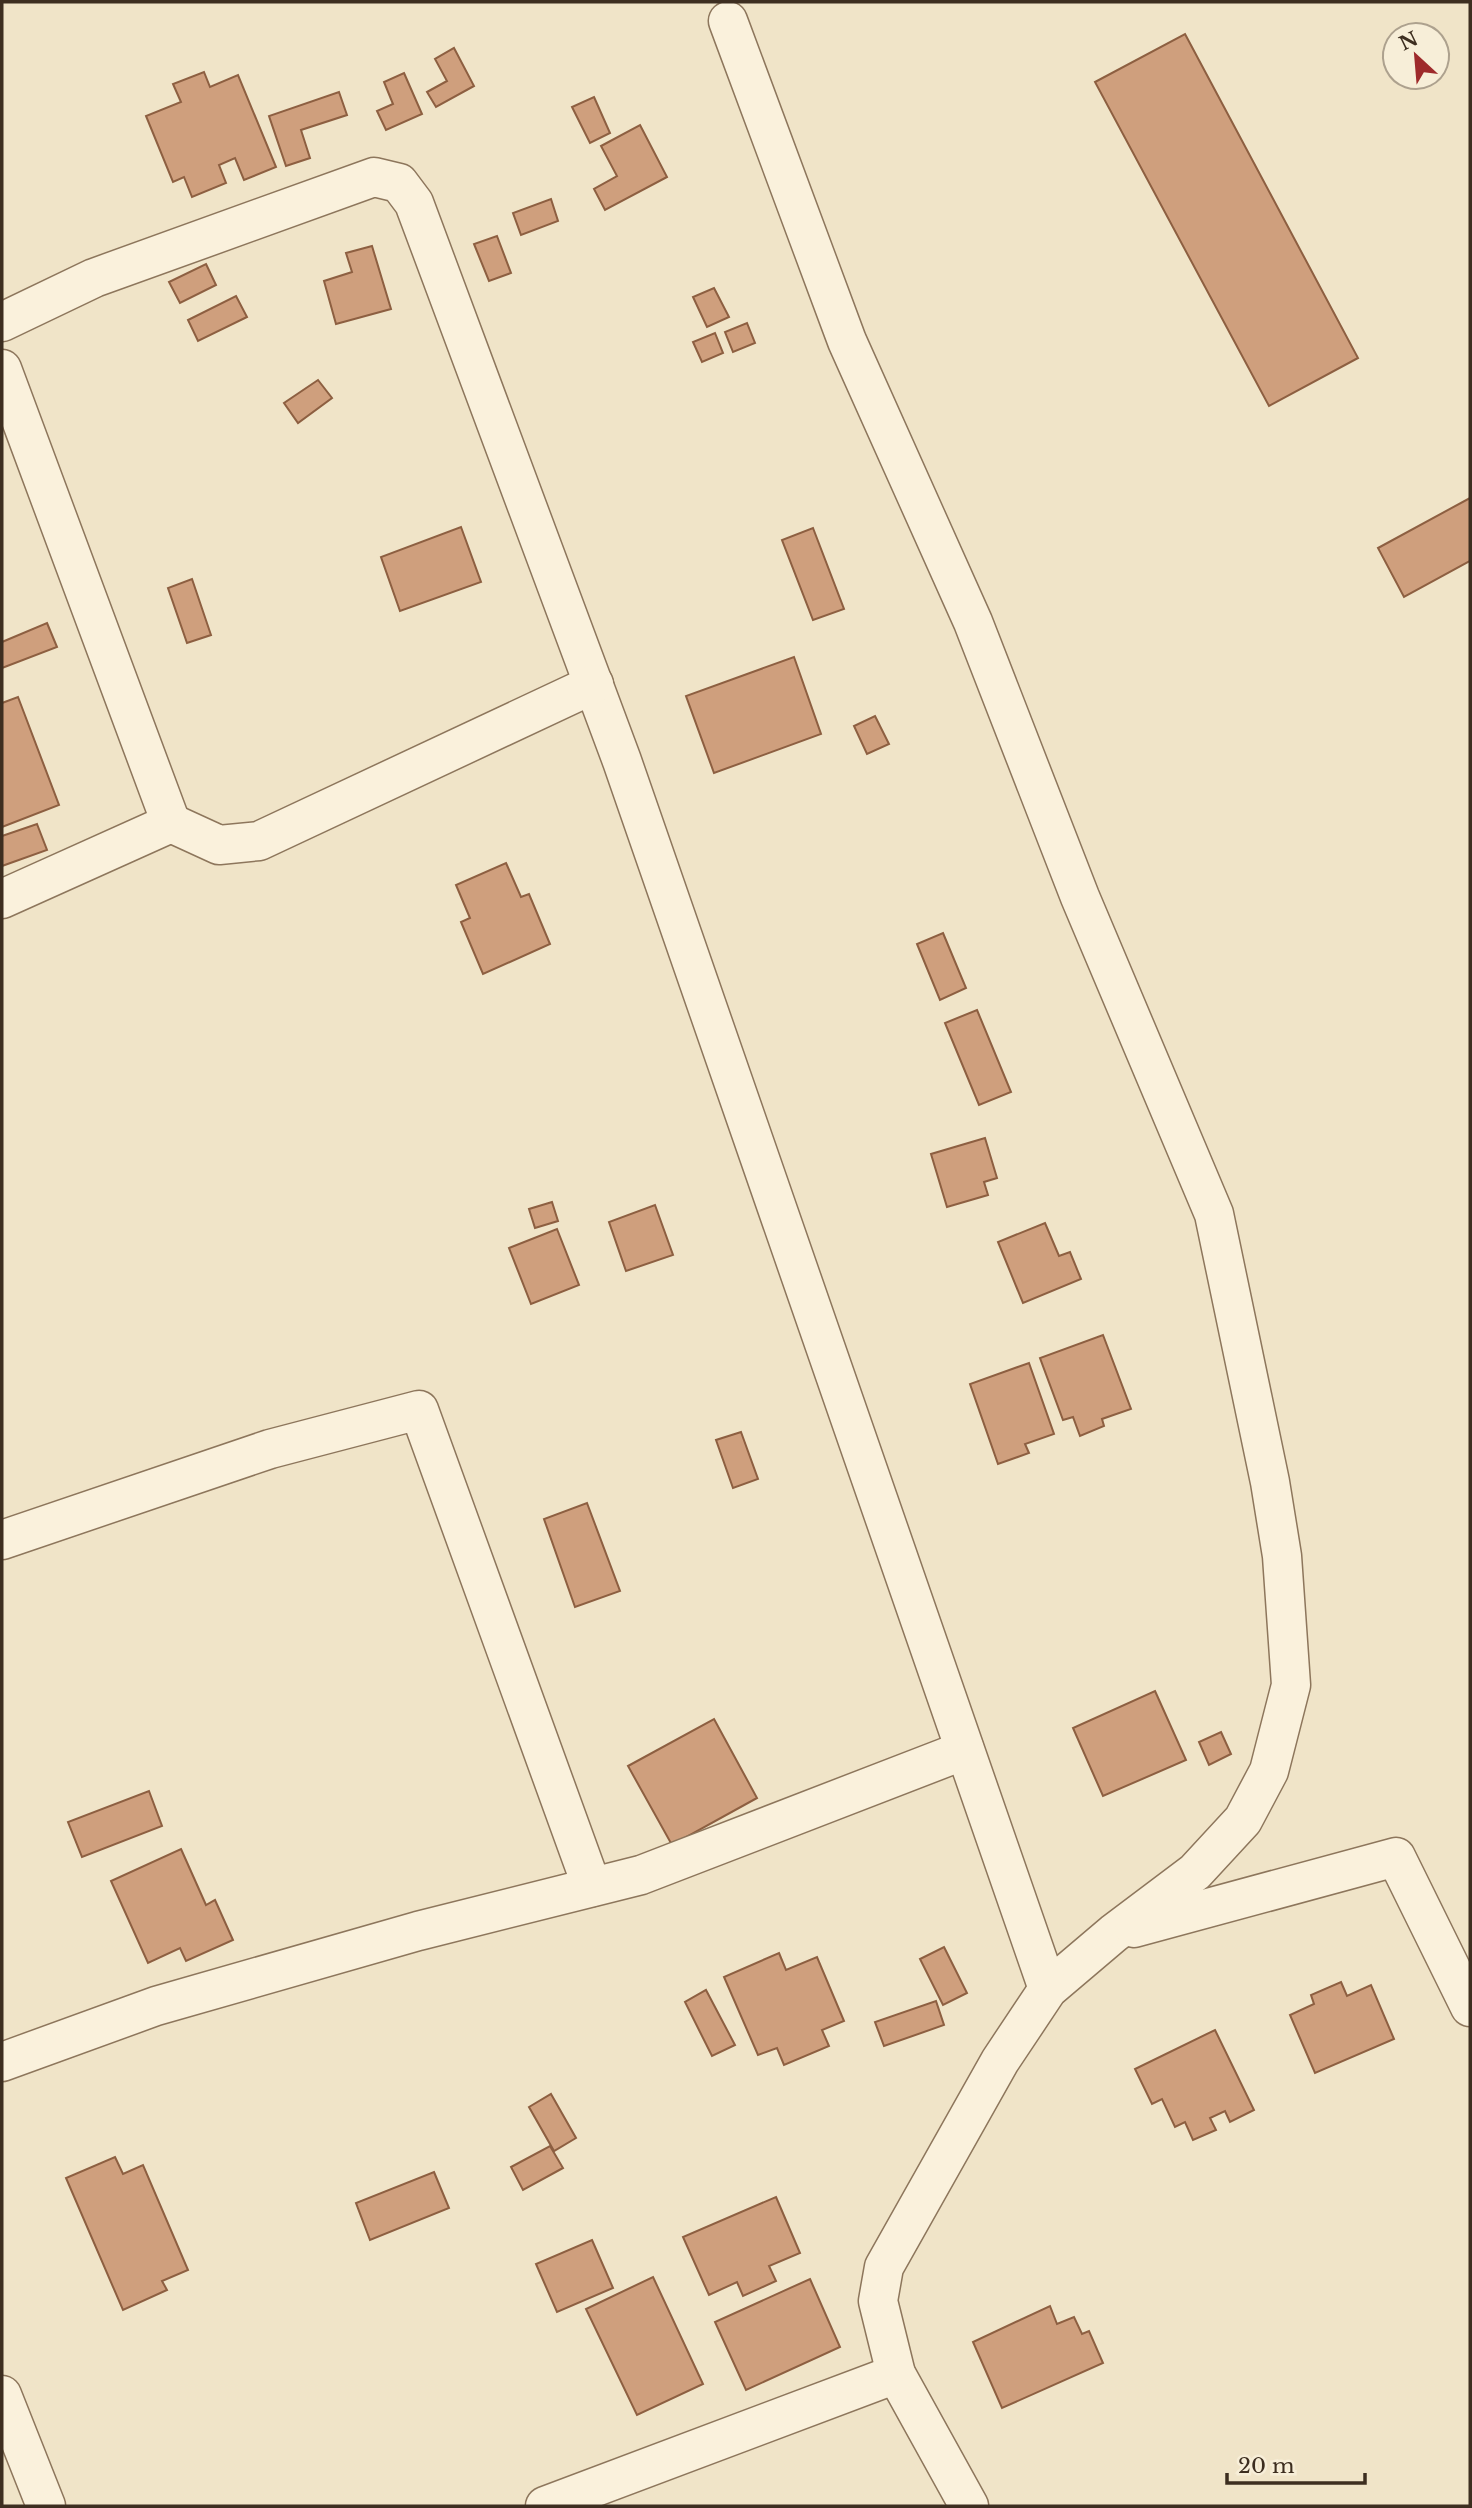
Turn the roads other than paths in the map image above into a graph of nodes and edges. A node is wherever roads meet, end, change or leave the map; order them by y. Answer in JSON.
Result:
{"nodes":[{"id":1,"x":728,"y":21,"type":"dead end"},
{"id":2,"x":2,"y":321,"type":"edge"},
{"id":3,"x":2,"y":369,"type":"edge"},
{"id":4,"x":594,"y":684,"type":"junction"},
{"id":5,"x":171,"y":823,"type":"junction"},
{"id":6,"x":2,"y":899,"type":"edge"},
{"id":7,"x":2,"y":1540,"type":"edge"},
{"id":8,"x":964,"y":1748,"type":"junction"},
{"id":9,"x":592,"y":1887,"type":"junction"},
{"id":10,"x":1114,"y":1933,"type":"junction"},
{"id":11,"x":1048,"y":1989,"type":"junction"},
{"id":12,"x":1470,"y":2007,"type":"edge"},
{"id":13,"x":2,"y":2062,"type":"edge"},
{"id":14,"x":896,"y":2374,"type":"junction"},
{"id":15,"x":2,"y":2395,"type":"edge"},
{"id":16,"x":46,"y":2506,"type":"edge"},
{"id":17,"x":545,"y":2506,"type":"edge"},
{"id":18,"x":969,"y":2506,"type":"edge"}],
"edges":[{"from":1,"to":10,"type":"street"},
{"from":2,"to":4,"type":"street"},
{"from":3,"to":5,"type":"street"},
{"from":4,"to":5,"type":"street"},
{"from":4,"to":8,"type":"street"},
{"from":5,"to":6,"type":"street"},
{"from":7,"to":9,"type":"street"},
{"from":8,"to":9,"type":"street"},
{"from":8,"to":11,"type":"street"},
{"from":9,"to":13,"type":"street"},
{"from":10,"to":11,"type":"street"},
{"from":10,"to":12,"type":"street"},
{"from":11,"to":14,"type":"street"},
{"from":14,"to":17,"type":"street"},
{"from":14,"to":18,"type":"street"},
{"from":15,"to":16,"type":"street"}]}
